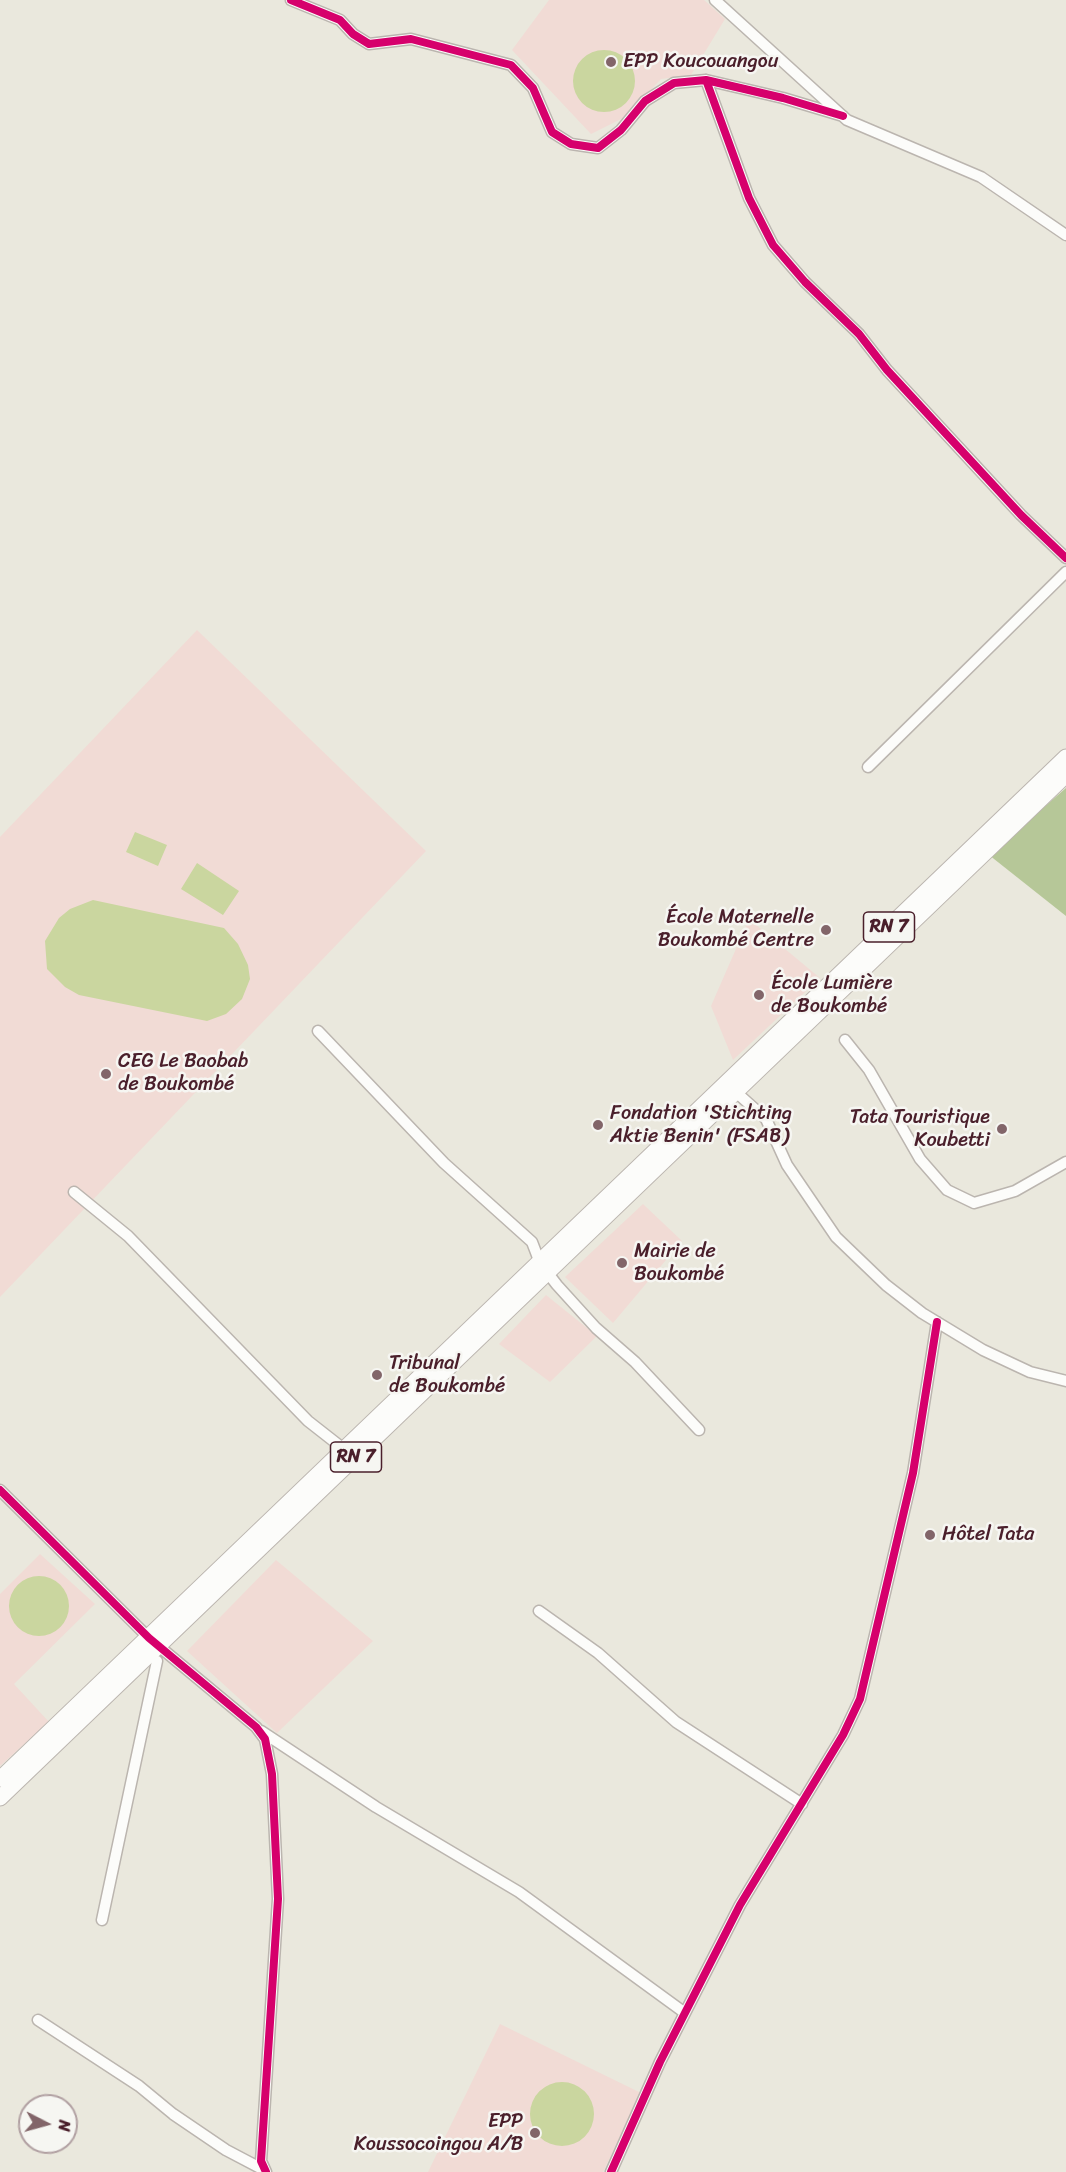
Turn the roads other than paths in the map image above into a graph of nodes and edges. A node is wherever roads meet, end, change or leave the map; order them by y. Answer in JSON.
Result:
{"nodes":[{"id":1,"x":291,"y":0,"type":"edge"},
{"id":2,"x":715,"y":0,"type":"edge"},
{"id":3,"x":706,"y":80,"type":"junction"},
{"id":4,"x":843,"y":116,"type":"junction"},
{"id":5,"x":1066,"y":235,"type":"edge"},
{"id":6,"x":1066,"y":558,"type":"edge"},
{"id":7,"x":1066,"y":572,"type":"edge"},
{"id":8,"x":1066,"y":757,"type":"edge"},
{"id":9,"x":868,"y":766,"type":"dead end"},
{"id":10,"x":1066,"y":775,"type":"edge"},
{"id":11,"x":318,"y":1031,"type":"dead end"},
{"id":12,"x":845,"y":1040,"type":"dead end"},
{"id":13,"x":737,"y":1093,"type":"junction"},
{"id":14,"x":713,"y":1107,"type":"junction"},
{"id":15,"x":1066,"y":1162,"type":"edge"},
{"id":16,"x":74,"y":1192,"type":"dead end"},
{"id":17,"x":544,"y":1268,"type":"junction"},
{"id":18,"x":937,"y":1322,"type":"junction"},
{"id":19,"x":1066,"y":1381,"type":"edge"},
{"id":20,"x":699,"y":1430,"type":"dead end"},
{"id":21,"x":345,"y":1450,"type":"junction"},
{"id":22,"x":0,"y":1490,"type":"edge"},
{"id":23,"x":539,"y":1611,"type":"dead end"},
{"id":24,"x":155,"y":1649,"type":"junction"},
{"id":25,"x":256,"y":1727,"type":"junction"},
{"id":26,"x":0,"y":1779,"type":"edge"},
{"id":27,"x":0,"y":1798,"type":"edge"},
{"id":28,"x":801,"y":1804,"type":"junction"},
{"id":29,"x":102,"y":1920,"type":"dead end"},
{"id":30,"x":685,"y":2013,"type":"junction"},
{"id":31,"x":38,"y":2020,"type":"dead end"},
{"id":32,"x":265,"y":2171,"type":"edge"},
{"id":33,"x":611,"y":2172,"type":"edge"}],
"edges":[{"from":1,"to":3,"type":"street"},
{"from":2,"to":4,"type":"street"},
{"from":3,"to":4,"type":"street"},
{"from":3,"to":6,"type":"street"},
{"from":4,"to":5,"type":"street"},
{"from":7,"to":9,"type":"street"},
{"from":8,"to":14,"type":"main road","number":"RN 7"},
{"from":10,"to":13,"type":"main road","number":"RN 7"},
{"from":11,"to":17,"type":"street"},
{"from":12,"to":15,"type":"street"},
{"from":13,"to":14,"type":"main road","number":"RN 7"},
{"from":13,"to":18,"type":"street"},
{"from":14,"to":17,"type":"main road","number":"RN 7"},
{"from":16,"to":21,"type":"street"},
{"from":17,"to":20,"type":"street"},
{"from":17,"to":21,"type":"main road","number":"RN 7"},
{"from":17,"to":24,"type":"main road","number":"RN 7"},
{"from":18,"to":19,"type":"street"},
{"from":18,"to":28,"type":"street"},
{"from":21,"to":24,"type":"main road","number":"RN 7"},
{"from":22,"to":24,"type":"street"},
{"from":23,"to":28,"type":"street"},
{"from":24,"to":25,"type":"street"},
{"from":24,"to":26,"type":"main road","number":"RN 7"},
{"from":24,"to":27,"type":"main road","number":"RN 7"},
{"from":24,"to":29,"type":"street"},
{"from":25,"to":30,"type":"street"},
{"from":25,"to":32,"type":"street"},
{"from":28,"to":30,"type":"street"},
{"from":30,"to":33,"type":"street"},
{"from":31,"to":32,"type":"street"}]}
